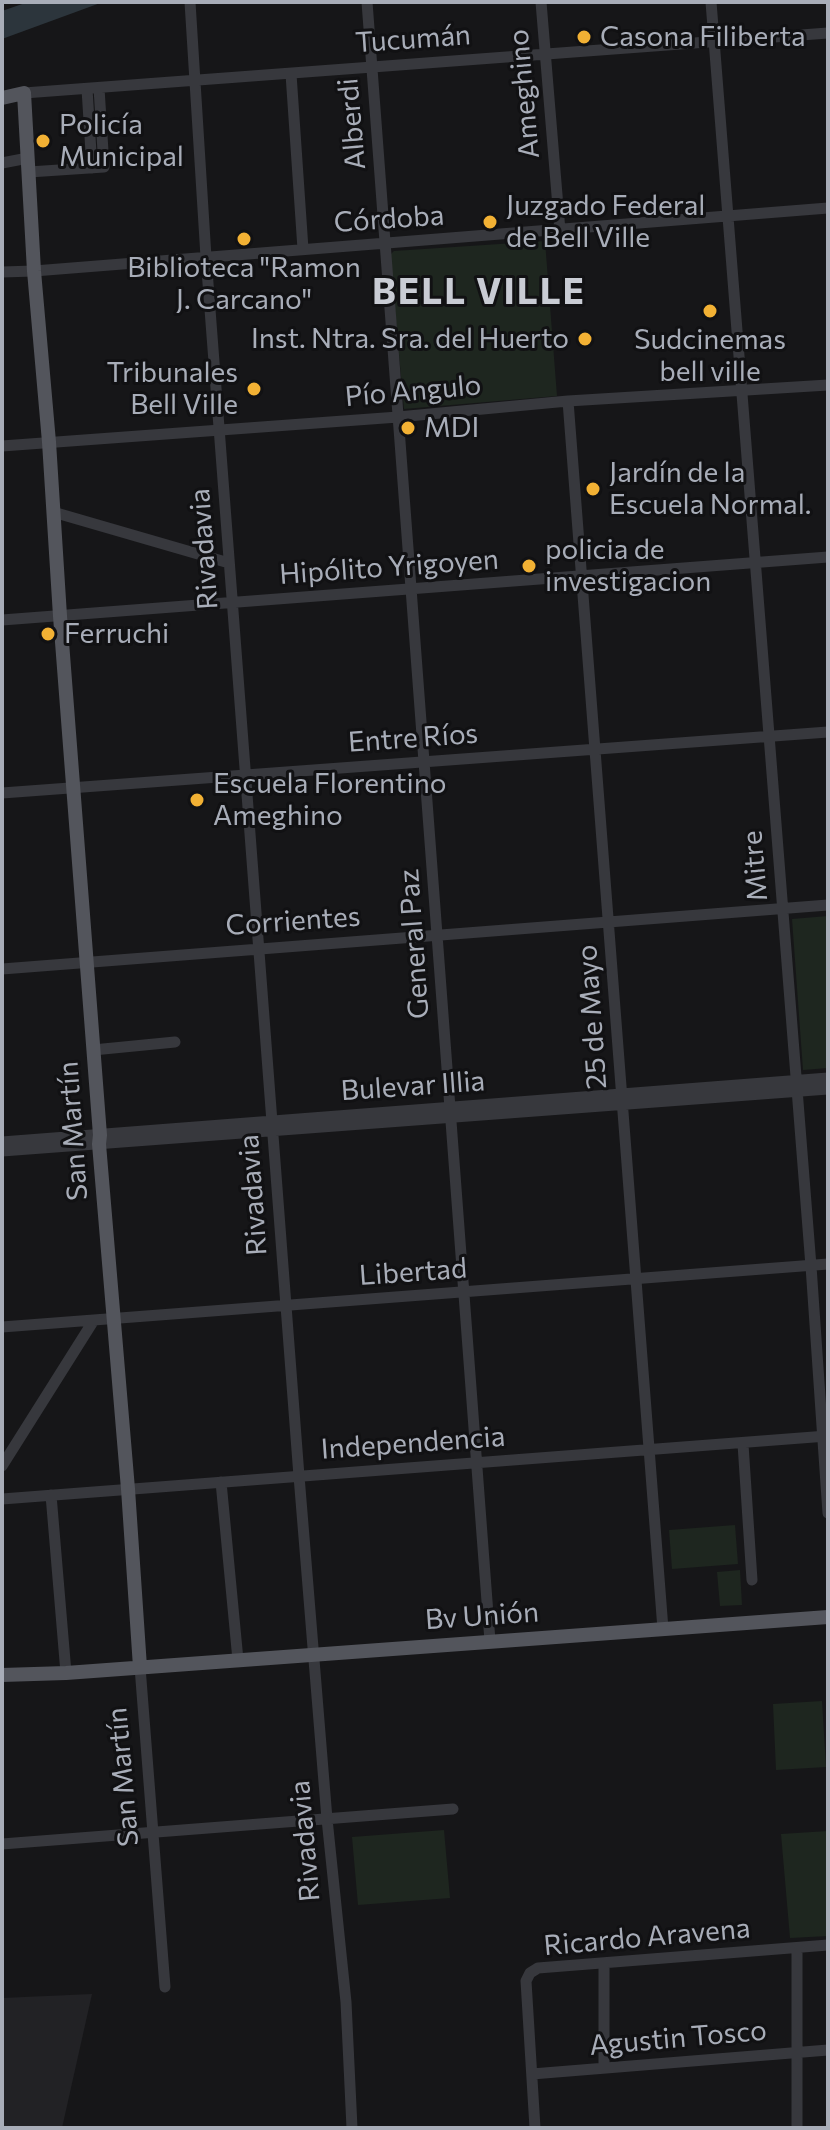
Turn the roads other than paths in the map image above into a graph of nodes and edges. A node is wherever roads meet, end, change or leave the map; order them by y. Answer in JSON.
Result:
{"nodes":[{"id":1,"x":190,"y":2,"type":"edge"},
{"id":2,"x":367,"y":2,"type":"edge"},
{"id":3,"x":541,"y":2,"type":"edge"},
{"id":4,"x":711,"y":2,"type":"edge"},
{"id":5,"x":828,"y":33,"type":"edge"},
{"id":6,"x":714,"y":43,"type":"junction"},
{"id":7,"x":545,"y":55,"type":"junction"},
{"id":8,"x":371,"y":68,"type":"junction"},
{"id":9,"x":291,"y":74,"type":"junction"},
{"id":10,"x":194,"y":81,"type":"junction"},
{"id":11,"x":93,"y":88,"type":"junction"},
{"id":12,"x":24,"y":93,"type":"junction"},
{"id":13,"x":2,"y":98,"type":"edge"},
{"id":14,"x":2,"y":163,"type":"edge"},
{"id":15,"x":28,"y":165,"type":"junction"},
{"id":16,"x":828,"y":208,"type":"edge"},
{"id":17,"x":727,"y":215,"type":"junction"},
{"id":18,"x":560,"y":231,"type":"junction"},
{"id":19,"x":385,"y":243,"type":"junction"},
{"id":20,"x":303,"y":249,"type":"junction"},
{"id":21,"x":206,"y":257,"type":"junction"},
{"id":22,"x":3,"y":271,"type":"edge"},
{"id":23,"x":34,"y":271,"type":"junction"},
{"id":24,"x":828,"y":385,"type":"edge"},
{"id":25,"x":741,"y":392,"type":"junction"},
{"id":26,"x":568,"y":401,"type":"junction"},
{"id":27,"x":398,"y":417,"type":"junction"},
{"id":28,"x":219,"y":430,"type":"junction"},
{"id":29,"x":49,"y":442,"type":"junction"},
{"id":30,"x":2,"y":446,"type":"edge"},
{"id":31,"x":53,"y":512,"type":"junction"},
{"id":32,"x":828,"y":557,"type":"edge"},
{"id":33,"x":229,"y":563,"type":"junction"},
{"id":34,"x":754,"y":563,"type":"junction"},
{"id":35,"x":583,"y":576,"type":"junction"},
{"id":36,"x":411,"y":589,"type":"junction"},
{"id":37,"x":232,"y":603,"type":"junction"},
{"id":38,"x":60,"y":616,"type":"junction"},
{"id":39,"x":2,"y":620,"type":"edge"},
{"id":40,"x":828,"y":732,"type":"edge"},
{"id":41,"x":768,"y":736,"type":"junction"},
{"id":42,"x":596,"y":749,"type":"junction"},
{"id":43,"x":424,"y":762,"type":"junction"},
{"id":44,"x":245,"y":775,"type":"junction"},
{"id":45,"x":74,"y":788,"type":"junction"},
{"id":46,"x":2,"y":793,"type":"edge"},
{"id":47,"x":828,"y":905,"type":"edge"},
{"id":48,"x":782,"y":909,"type":"junction"},
{"id":49,"x":609,"y":922,"type":"junction"},
{"id":50,"x":437,"y":935,"type":"junction"},
{"id":51,"x":259,"y":948,"type":"junction"},
{"id":52,"x":86,"y":961,"type":"junction"},
{"id":53,"x":2,"y":969,"type":"edge"},
{"id":54,"x":175,"y":1042,"type":"dead end"},
{"id":55,"x":93,"y":1050,"type":"junction"},
{"id":56,"x":828,"y":1078,"type":"edge"},
{"id":57,"x":796,"y":1086,"type":"junction"},
{"id":58,"x":828,"y":1089,"type":"edge"},
{"id":59,"x":623,"y":1099,"type":"junction"},
{"id":60,"x":450,"y":1112,"type":"junction"},
{"id":61,"x":272,"y":1126,"type":"junction"},
{"id":62,"x":100,"y":1139,"type":"junction"},
{"id":63,"x":2,"y":1142,"type":"edge"},
{"id":64,"x":2,"y":1151,"type":"edge"},
{"id":65,"x":828,"y":1264,"type":"edge"},
{"id":66,"x":811,"y":1266,"type":"junction"},
{"id":67,"x":637,"y":1279,"type":"junction"},
{"id":68,"x":464,"y":1292,"type":"junction"},
{"id":69,"x":286,"y":1305,"type":"junction"},
{"id":70,"x":112,"y":1318,"type":"junction"},
{"id":71,"x":94,"y":1320,"type":"junction"},
{"id":72,"x":2,"y":1327,"type":"edge"},
{"id":73,"x":825,"y":1436,"type":"edge"},
{"id":74,"x":743,"y":1444,"type":"junction"},
{"id":75,"x":650,"y":1449,"type":"junction"},
{"id":76,"x":477,"y":1462,"type":"junction"},
{"id":77,"x":2,"y":1466,"type":"edge"},
{"id":78,"x":299,"y":1476,"type":"junction"},
{"id":79,"x":221,"y":1482,"type":"junction"},
{"id":80,"x":128,"y":1489,"type":"junction"},
{"id":81,"x":51,"y":1495,"type":"junction"},
{"id":82,"x":2,"y":1499,"type":"edge"},
{"id":83,"x":828,"y":1513,"type":"edge"},
{"id":84,"x":752,"y":1580,"type":"dead end"},
{"id":85,"x":828,"y":1617,"type":"edge"},
{"id":86,"x":663,"y":1629,"type":"junction"},
{"id":87,"x":490,"y":1641,"type":"junction"},
{"id":88,"x":312,"y":1654,"type":"junction"},
{"id":89,"x":238,"y":1660,"type":"junction"},
{"id":90,"x":140,"y":1667,"type":"junction"},
{"id":91,"x":66,"y":1673,"type":"junction"},
{"id":92,"x":2,"y":1675,"type":"edge"},
{"id":93,"x":31,"y":1675,"type":"junction"},
{"id":94,"x":2,"y":1687,"type":"edge"},
{"id":95,"x":453,"y":1809,"type":"dead end"},
{"id":96,"x":327,"y":1819,"type":"junction"},
{"id":97,"x":154,"y":1832,"type":"junction"},
{"id":98,"x":2,"y":1844,"type":"edge"},
{"id":99,"x":828,"y":1945,"type":"edge"},
{"id":100,"x":797,"y":1948,"type":"junction"},
{"id":101,"x":604,"y":1963,"type":"junction"},
{"id":102,"x":165,"y":1987,"type":"dead end"},
{"id":103,"x":828,"y":2050,"type":"edge"},
{"id":104,"x":797,"y":2053,"type":"junction"},
{"id":105,"x":604,"y":2068,"type":"junction"},
{"id":106,"x":532,"y":2074,"type":"junction"},
{"id":107,"x":352,"y":2128,"type":"edge"},
{"id":108,"x":535,"y":2128,"type":"edge"},
{"id":109,"x":797,"y":2128,"type":"edge"}],
"edges":[{"from":1,"to":10,"type":"street","name":"Rivadavia"},
{"from":2,"to":8,"type":"street","name":"Alberdi"},
{"from":3,"to":7,"type":"street","name":"Ameghino"},
{"from":4,"to":6,"type":"street","name":"Mitre"},
{"from":5,"to":6,"type":"street","name":"Tucumán"},
{"from":6,"to":7,"type":"street","name":"Tucumán"},
{"from":6,"to":17,"type":"street","name":"Mitre"},
{"from":7,"to":8,"type":"street","name":"Tucumán"},
{"from":7,"to":18,"type":"street","name":"Ameghino"},
{"from":8,"to":9,"type":"street","name":"Tucumán"},
{"from":8,"to":19,"type":"street","name":"Alberdi"},
{"from":9,"to":10,"type":"street","name":"Tucumán"},
{"from":9,"to":20,"type":"street"},
{"from":10,"to":11,"type":"street","name":"Tucumán"},
{"from":10,"to":21,"type":"street","name":"Rivadavia"},
{"from":11,"to":12,"type":"street","name":"Tucumán"},
{"from":11,"to":15,"type":"street"},
{"from":12,"to":13,"type":"main road","name":"Tucumán"},
{"from":12,"to":15,"type":"main road","name":"San Martín"},
{"from":14,"to":15,"type":"street"},
{"from":15,"to":23,"type":"main road","name":"San Martín"},
{"from":16,"to":17,"type":"street","name":"Córdoba"},
{"from":17,"to":18,"type":"street","name":"Córdoba"},
{"from":17,"to":25,"type":"street","name":"Mitre"},
{"from":18,"to":19,"type":"street","name":"Córdoba"},
{"from":19,"to":20,"type":"street","name":"Córdoba"},
{"from":19,"to":27,"type":"street","name":"General Paz"},
{"from":20,"to":21,"type":"street","name":"Córdoba"},
{"from":21,"to":23,"type":"street","name":"Córdoba"},
{"from":21,"to":28,"type":"street","name":"Rivadavia"},
{"from":22,"to":23,"type":"street","name":"Córdoba"},
{"from":23,"to":29,"type":"main road","name":"San Martín"},
{"from":24,"to":25,"type":"street","name":"Pío Angulo"},
{"from":25,"to":26,"type":"street","name":"Pío Angulo"},
{"from":25,"to":34,"type":"street","name":"Mitre"},
{"from":26,"to":27,"type":"street","name":"Pío Angulo"},
{"from":26,"to":35,"type":"street","name":"25 de Mayo"},
{"from":27,"to":28,"type":"street","name":"Pío Angulo"},
{"from":27,"to":36,"type":"street","name":"General Paz"},
{"from":28,"to":29,"type":"street","name":"Pío Angulo"},
{"from":28,"to":33,"type":"street","name":"Rivadavia"},
{"from":29,"to":30,"type":"street","name":"Pío Angulo"},
{"from":29,"to":31,"type":"main road","name":"San Martín"},
{"from":31,"to":33,"type":"street"},
{"from":31,"to":38,"type":"main road","name":"San Martín"},
{"from":32,"to":34,"type":"street","name":"Hipólito Yrigoyen"},
{"from":33,"to":37,"type":"street","name":"Rivadavia"},
{"from":34,"to":35,"type":"street","name":"Hipólito Yrigoyen"},
{"from":34,"to":41,"type":"street","name":"Mitre"},
{"from":35,"to":36,"type":"street","name":"Hipólito Yrigoyen"},
{"from":35,"to":42,"type":"street","name":"25 de Mayo"},
{"from":36,"to":37,"type":"street","name":"Hipólito Yrigoyen"},
{"from":36,"to":43,"type":"street","name":"General Paz"},
{"from":37,"to":38,"type":"street","name":"Hipólito Yrigoyen"},
{"from":37,"to":44,"type":"street","name":"Rivadavia"},
{"from":38,"to":39,"type":"street","name":"Hipólito Yrigoyen"},
{"from":38,"to":45,"type":"main road","name":"San Martín"},
{"from":40,"to":41,"type":"street","name":"Entre Ríos"},
{"from":41,"to":42,"type":"street","name":"Entre Ríos"},
{"from":41,"to":48,"type":"street","name":"Mitre"},
{"from":42,"to":43,"type":"street","name":"Entre Ríos"},
{"from":42,"to":49,"type":"street","name":"25 de Mayo"},
{"from":43,"to":44,"type":"street","name":"Entre Ríos"},
{"from":43,"to":50,"type":"street","name":"General Paz"},
{"from":44,"to":45,"type":"street","name":"Entre Ríos"},
{"from":44,"to":51,"type":"street","name":"Rivadavia"},
{"from":45,"to":46,"type":"street","name":"Entre Ríos"},
{"from":45,"to":52,"type":"main road","name":"San Martín"},
{"from":47,"to":48,"type":"street","name":"Corrientes"},
{"from":48,"to":49,"type":"street","name":"Corrientes"},
{"from":48,"to":57,"type":"street","name":"Mitre"},
{"from":49,"to":50,"type":"street","name":"Corrientes"},
{"from":49,"to":59,"type":"street","name":"25 de Mayo"},
{"from":50,"to":51,"type":"street","name":"Corrientes"},
{"from":50,"to":60,"type":"street","name":"General Paz"},
{"from":51,"to":52,"type":"street","name":"Corrientes"},
{"from":51,"to":61,"type":"street","name":"Rivadavia"},
{"from":52,"to":53,"type":"street","name":"Corrientes"},
{"from":52,"to":55,"type":"main road","name":"San Martín"},
{"from":54,"to":55,"type":"street"},
{"from":55,"to":62,"type":"main road","name":"San Martín"},
{"from":56,"to":57,"type":"street","name":"Bulevar Illia"},
{"from":57,"to":58,"type":"street","name":"Bulevar Illia"},
{"from":57,"to":59,"type":"street","name":"Bulevar Illia"},
{"from":57,"to":66,"type":"street","name":"Mitre"},
{"from":59,"to":60,"type":"street","name":"Bulevar Illia"},
{"from":59,"to":67,"type":"street","name":"25 de Mayo"},
{"from":60,"to":61,"type":"street","name":"Bulevar Illia"},
{"from":60,"to":68,"type":"street","name":"General Paz"},
{"from":61,"to":62,"type":"street","name":"Bulevar Illia"},
{"from":61,"to":69,"type":"street","name":"Rivadavia"},
{"from":62,"to":63,"type":"street","name":"Bulevar Illia"},
{"from":62,"to":64,"type":"street","name":"Bulevar Illia"},
{"from":62,"to":70,"type":"main road","name":"San Martín"},
{"from":65,"to":66,"type":"street","name":"Libertad"},
{"from":66,"to":67,"type":"street","name":"Libertad"},
{"from":66,"to":73,"type":"street","name":"Mitre"},
{"from":67,"to":68,"type":"street","name":"Libertad"},
{"from":67,"to":75,"type":"street","name":"25 de Mayo"},
{"from":68,"to":69,"type":"street","name":"Libertad"},
{"from":68,"to":76,"type":"street","name":"General Paz"},
{"from":69,"to":70,"type":"street","name":"Libertad"},
{"from":69,"to":78,"type":"street","name":"Rivadavia"},
{"from":70,"to":71,"type":"street","name":"Libertad"},
{"from":70,"to":80,"type":"main road","name":"San Martín"},
{"from":71,"to":72,"type":"street","name":"Libertad"},
{"from":71,"to":77,"type":"street"},
{"from":73,"to":74,"type":"street","name":"Independencia"},
{"from":73,"to":83,"type":"street","name":"Mitre"},
{"from":74,"to":75,"type":"street","name":"Independencia"},
{"from":74,"to":84,"type":"street"},
{"from":75,"to":76,"type":"street","name":"Independencia"},
{"from":75,"to":86,"type":"street","name":"25 de Mayo"},
{"from":76,"to":78,"type":"street","name":"Independencia"},
{"from":76,"to":87,"type":"street","name":"General Paz"},
{"from":78,"to":79,"type":"street","name":"Independencia"},
{"from":78,"to":88,"type":"street","name":"Rivadavia"},
{"from":79,"to":80,"type":"street","name":"Independencia"},
{"from":79,"to":89,"type":"street"},
{"from":80,"to":81,"type":"street","name":"Independencia"},
{"from":80,"to":90,"type":"main road","name":"San Martín"},
{"from":81,"to":82,"type":"street","name":"Independencia"},
{"from":81,"to":91,"type":"street"},
{"from":85,"to":86,"type":"main road","name":"Bv Unión"},
{"from":86,"to":87,"type":"main road","name":"Bv Unión"},
{"from":87,"to":88,"type":"main road","name":"Bv Unión"},
{"from":88,"to":89,"type":"main road","name":"Bv Unión"},
{"from":88,"to":96,"type":"street","name":"Rivadavia"},
{"from":89,"to":90,"type":"main road","name":"Bv Unión"},
{"from":90,"to":91,"type":"main road","name":"Bv Unión"},
{"from":90,"to":97,"type":"street","name":"San Martín"},
{"from":91,"to":93,"type":"main road","name":"Bv Unión"},
{"from":92,"to":93,"type":"main road","name":"Bv Unión"},
{"from":93,"to":94,"type":"main road"},
{"from":95,"to":96,"type":"street"},
{"from":96,"to":97,"type":"street"},
{"from":96,"to":107,"type":"street","name":"Rivadavia"},
{"from":97,"to":98,"type":"street"},
{"from":97,"to":102,"type":"street","name":"San Martín"},
{"from":99,"to":100,"type":"street","name":"Ricardo Aravena"},
{"from":100,"to":101,"type":"street","name":"Ricardo Aravena"},
{"from":100,"to":104,"type":"street"},
{"from":101,"to":105,"type":"street"},
{"from":101,"to":106,"type":"street","name":"Ricardo Aravena"},
{"from":103,"to":104,"type":"street","name":"Agustin Tosco"},
{"from":104,"to":105,"type":"street","name":"Agustin Tosco"},
{"from":104,"to":109,"type":"street"},
{"from":105,"to":106,"type":"street","name":"Agustin Tosco"},
{"from":106,"to":108,"type":"street","name":"Ricardo Aravena"}]}
